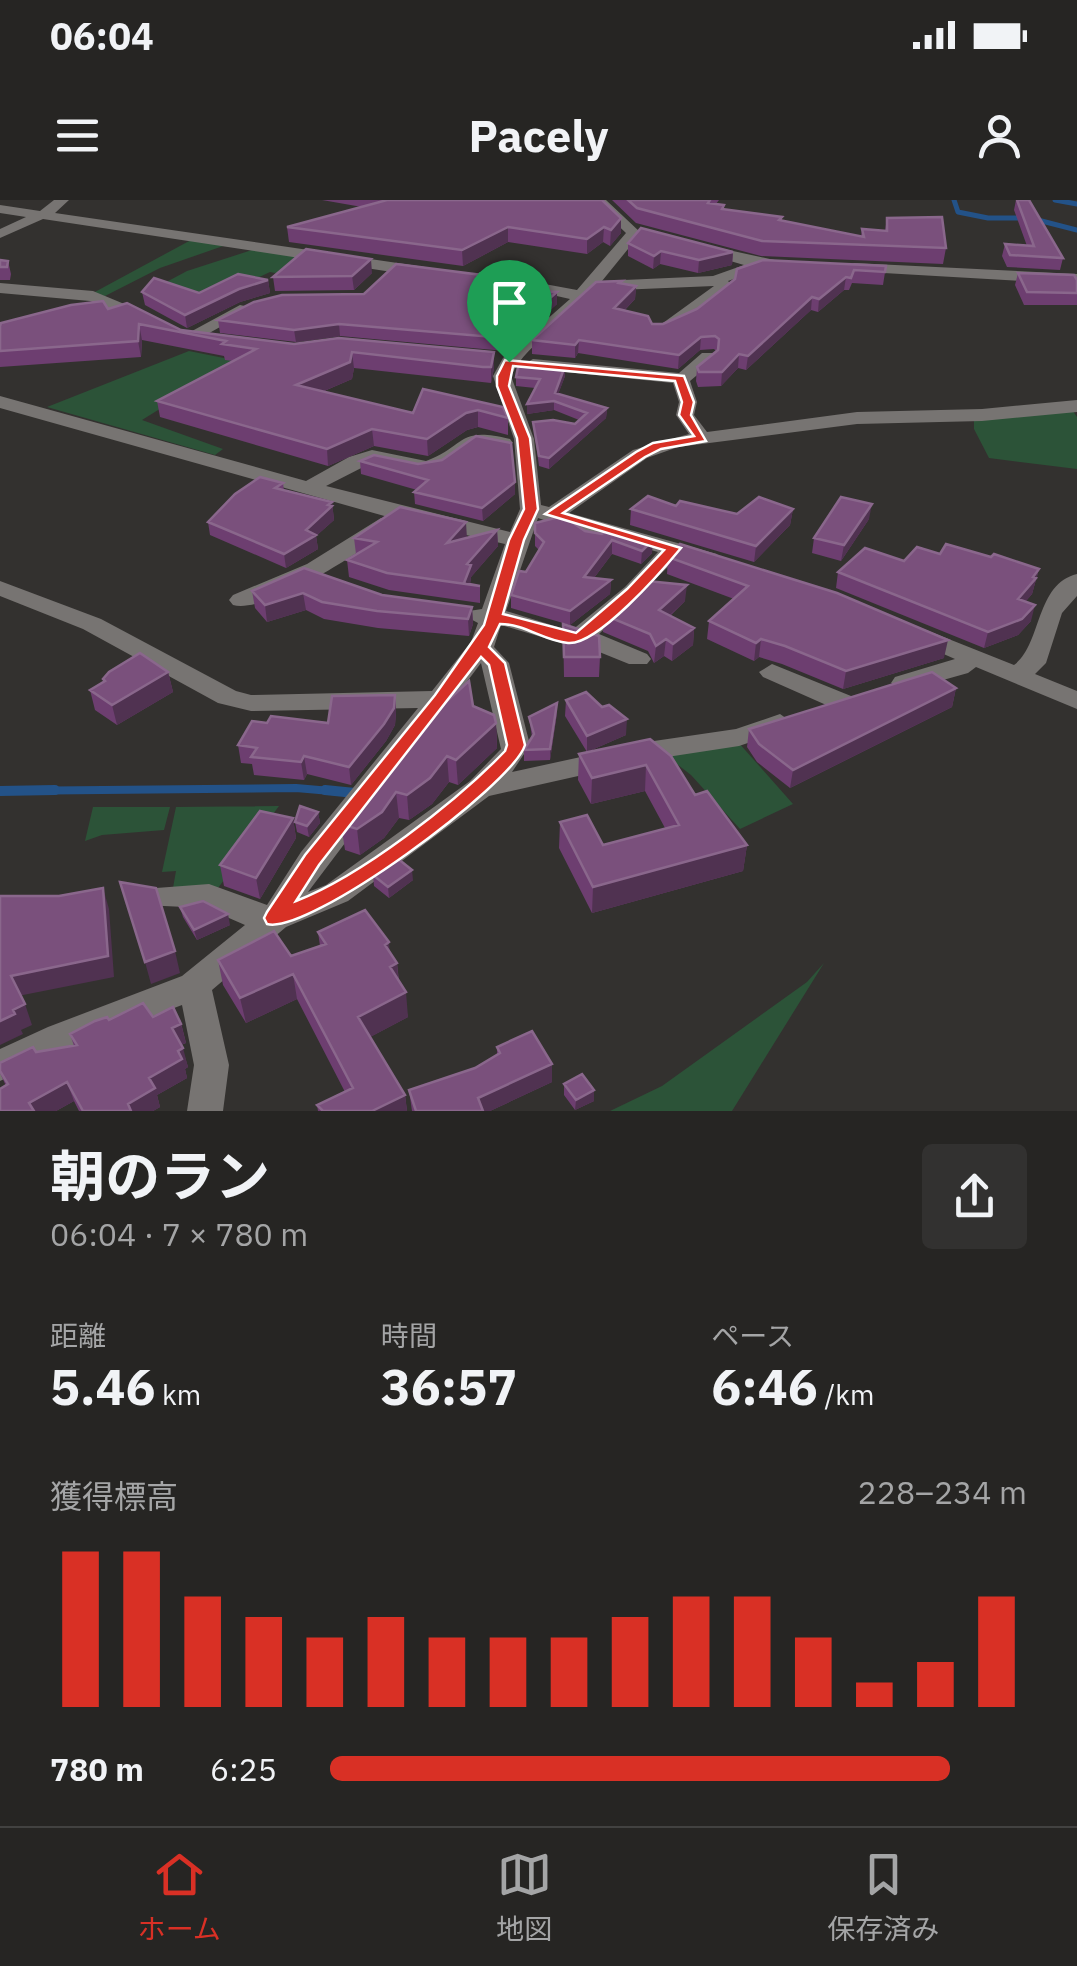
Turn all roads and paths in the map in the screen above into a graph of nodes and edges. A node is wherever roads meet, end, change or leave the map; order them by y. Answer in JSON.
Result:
{"nodes":[{"id":1,"x":62,"y":200,"type":"edge"},
{"id":2,"x":598,"y":200,"type":"edge"},
{"id":3,"x":0,"y":209,"type":"edge"},
{"id":4,"x":41,"y":215,"type":"junction"},
{"id":5,"x":0,"y":234,"type":"edge"},
{"id":6,"x":682,"y":243,"type":"edge"},
{"id":7,"x":759,"y":264,"type":"junction"},
{"id":8,"x":807,"y":266,"type":"edge"},
{"id":9,"x":392,"y":267,"type":"junction"},
{"id":10,"x":846,"y":268,"type":"edge"},
{"id":11,"x":433,"y":274,"type":"edge"},
{"id":12,"x":465,"y":277,"type":"edge"},
{"id":13,"x":1077,"y":280,"type":"edge"},
{"id":14,"x":716,"y":281,"type":"junction"},
{"id":15,"x":378,"y":283,"type":"edge"},
{"id":16,"x":0,"y":288,"type":"edge"},
{"id":17,"x":586,"y":291,"type":"junction"},
{"id":18,"x":258,"y":305,"type":"edge"},
{"id":19,"x":657,"y":330,"type":"edge"},
{"id":20,"x":189,"y":337,"type":"junction"},
{"id":21,"x":227,"y":341,"type":"edge"},
{"id":22,"x":708,"y":357,"type":"edge"},
{"id":23,"x":487,"y":360,"type":"edge"},
{"id":24,"x":509,"y":362,"type":"junction"},
{"id":25,"x":680,"y":378,"type":"junction"},
{"id":26,"x":0,"y":402,"type":"edge"},
{"id":27,"x":1077,"y":406,"type":"edge"},
{"id":28,"x":702,"y":438,"type":"junction"},
{"id":29,"x":525,"y":448,"type":"junction"},
{"id":30,"x":307,"y":488,"type":"junction"},
{"id":31,"x":396,"y":512,"type":"junction"},
{"id":32,"x":541,"y":512,"type":"junction"},
{"id":33,"x":516,"y":540,"type":"junction"},
{"id":34,"x":674,"y":548,"type":"junction"},
{"id":35,"x":736,"y":568,"type":"edge"},
{"id":36,"x":308,"y":574,"type":"junction"},
{"id":37,"x":1077,"y":581,"type":"edge"},
{"id":38,"x":342,"y":587,"type":"edge"},
{"id":39,"x":0,"y":588,"type":"edge"},
{"id":40,"x":241,"y":600,"type":"dead end"},
{"id":41,"x":456,"y":613,"type":"edge"},
{"id":42,"x":494,"y":619,"type":"junction"},
{"id":43,"x":896,"y":625,"type":"edge"},
{"id":44,"x":582,"y":636,"type":"junction"},
{"id":45,"x":480,"y":647,"type":"junction"},
{"id":46,"x":973,"y":657,"type":"junction"},
{"id":47,"x":638,"y":660,"type":"dead end"},
{"id":48,"x":772,"y":672,"type":"dead end"},
{"id":49,"x":1029,"y":680,"type":"junction"},
{"id":50,"x":440,"y":699,"type":"junction"},
{"id":51,"x":1077,"y":700,"type":"edge"},
{"id":52,"x":842,"y":702,"type":"junction"},
{"id":53,"x":480,"y":788,"type":"junction"},
{"id":54,"x":154,"y":897,"type":"edge"},
{"id":55,"x":275,"y":918,"type":"junction"},
{"id":56,"x":194,"y":986,"type":"junction"},
{"id":57,"x":0,"y":1066,"type":"edge"},
{"id":58,"x":205,"y":1111,"type":"edge"}],
"edges":[{"from":1,"to":4,"type":"street"},
{"from":2,"to":17,"type":"street"},
{"from":3,"to":4,"type":"street"},
{"from":4,"to":5,"type":"street"},
{"from":4,"to":9,"type":"street"},
{"from":6,"to":7,"type":"street"},
{"from":7,"to":8,"type":"street"},
{"from":7,"to":14,"type":"street"},
{"from":9,"to":11,"type":"street"},
{"from":9,"to":15,"type":"street"},
{"from":10,"to":13,"type":"street"},
{"from":12,"to":17,"type":"street"},
{"from":14,"to":17,"type":"street"},
{"from":14,"to":19,"type":"street"},
{"from":16,"to":20,"type":"street"},
{"from":17,"to":24,"type":"street"},
{"from":18,"to":20,"type":"street"},
{"from":20,"to":21,"type":"street"},
{"from":22,"to":25,"type":"street"},
{"from":23,"to":24,"type":"street"},
{"from":24,"to":25,"type":"street"},
{"from":24,"to":29,"type":"street"},
{"from":25,"to":28,"type":"street"},
{"from":26,"to":30,"type":"street"},
{"from":27,"to":28,"type":"street"},
{"from":28,"to":32,"type":"street"},
{"from":29,"to":30,"type":"street"},
{"from":29,"to":32,"type":"street"},
{"from":30,"to":31,"type":"street"},
{"from":31,"to":33,"type":"street"},
{"from":31,"to":36,"type":"street"},
{"from":32,"to":33,"type":"street"},
{"from":32,"to":34,"type":"street"},
{"from":33,"to":42,"type":"street"},
{"from":34,"to":35,"type":"street"},
{"from":34,"to":44,"type":"street"},
{"from":36,"to":38,"type":"street"},
{"from":36,"to":40,"type":"street"},
{"from":37,"to":49,"type":"street"},
{"from":39,"to":50,"type":"street"},
{"from":41,"to":42,"type":"street"},
{"from":42,"to":44,"type":"street"},
{"from":42,"to":45,"type":"street"},
{"from":43,"to":46,"type":"street"},
{"from":44,"to":47,"type":"street"},
{"from":45,"to":50,"type":"street"},
{"from":45,"to":53,"type":"street"},
{"from":46,"to":49,"type":"street"},
{"from":46,"to":52,"type":"street"},
{"from":48,"to":52,"type":"street"},
{"from":49,"to":51,"type":"street"},
{"from":50,"to":55,"type":"street"},
{"from":52,"to":53,"type":"street"},
{"from":53,"to":55,"type":"street"},
{"from":54,"to":55,"type":"street"},
{"from":55,"to":56,"type":"street"},
{"from":56,"to":57,"type":"street"},
{"from":56,"to":58,"type":"street"}]}
